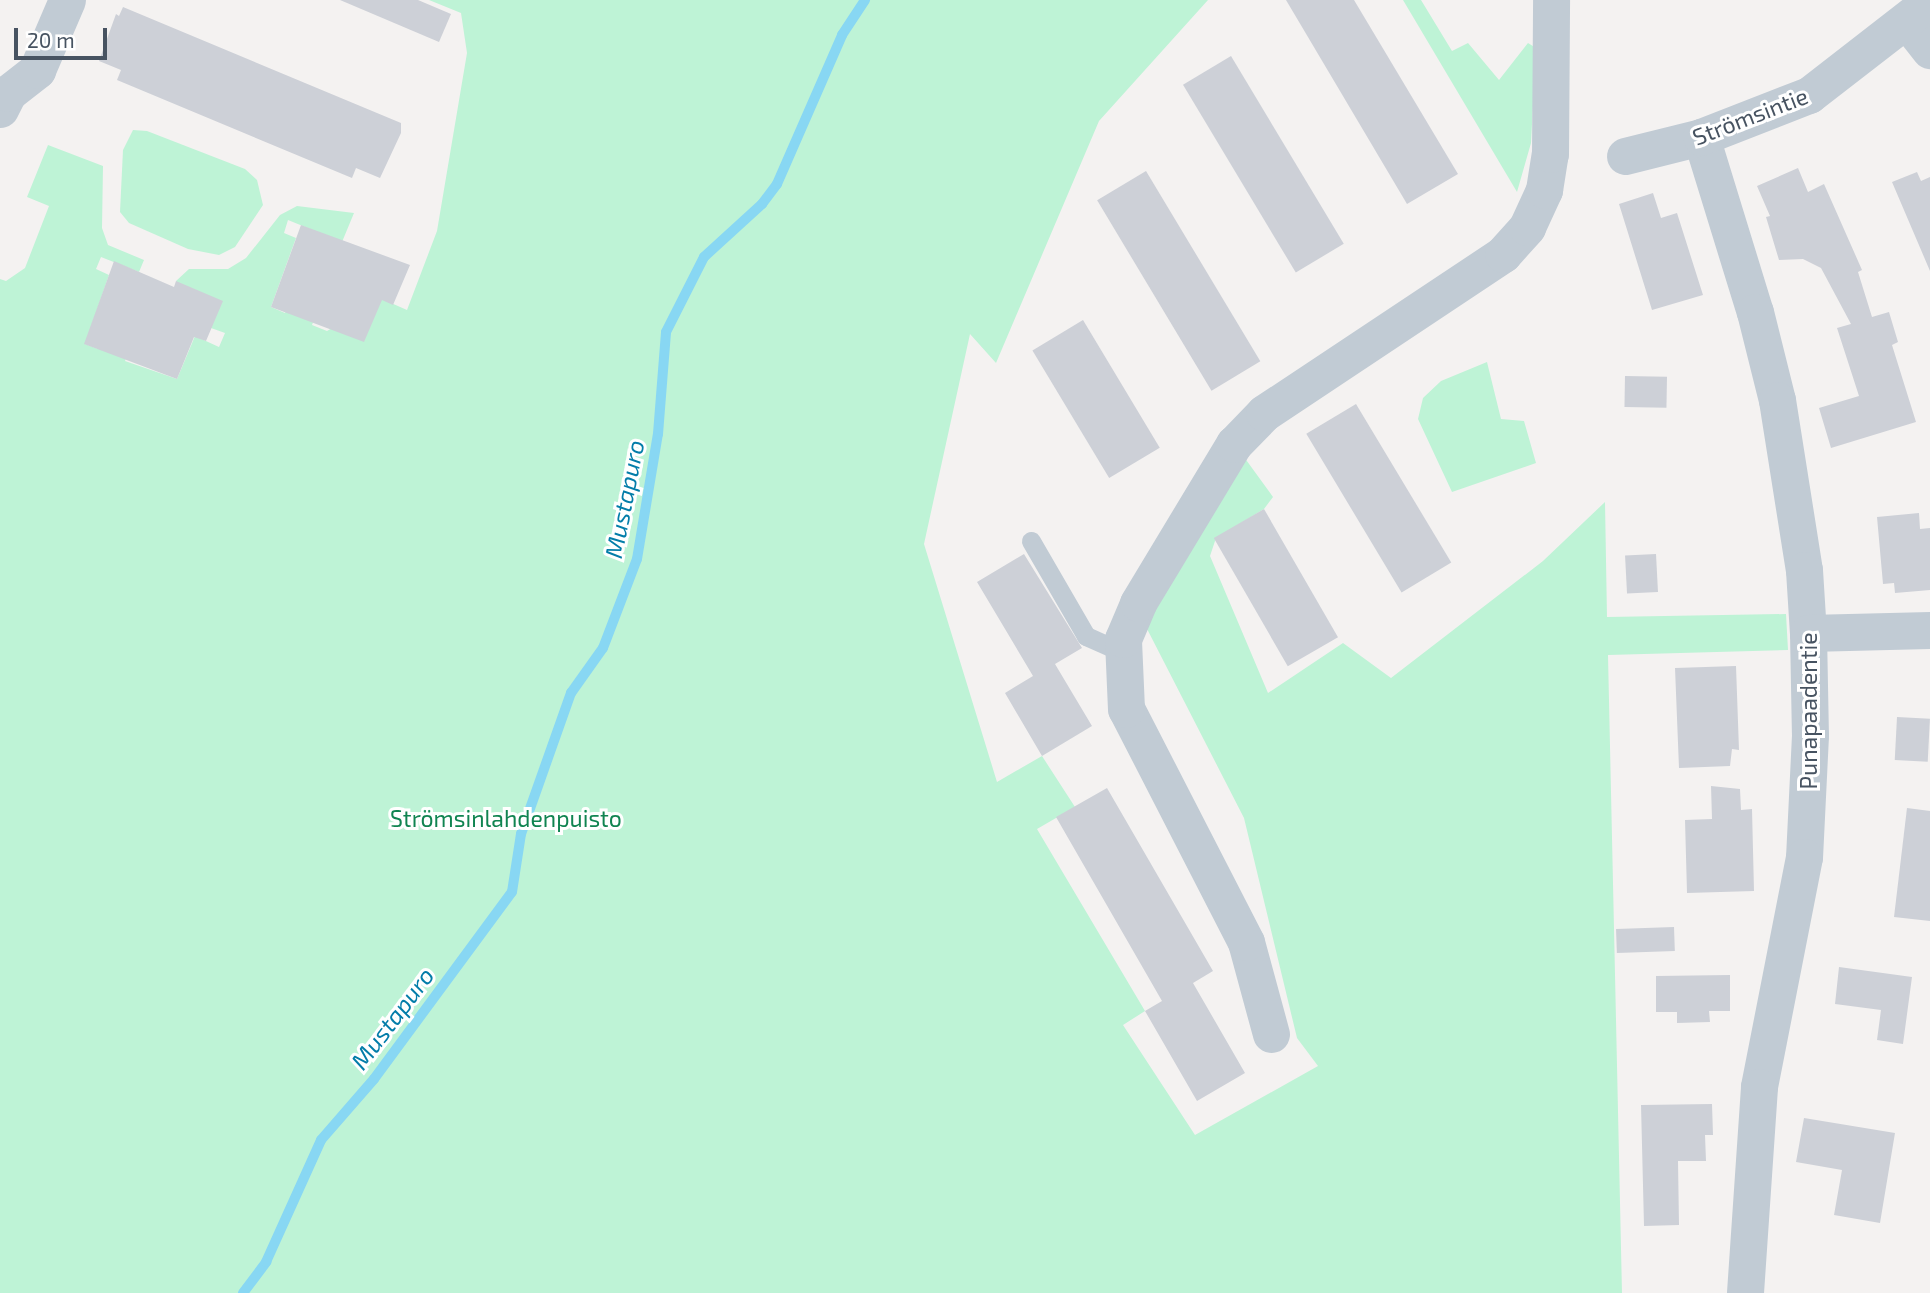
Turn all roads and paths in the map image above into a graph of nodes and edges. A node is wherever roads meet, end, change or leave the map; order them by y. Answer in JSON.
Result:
{"nodes":[{"id":1,"x":67,"y":0,"type":"edge"},
{"id":2,"x":1551,"y":0,"type":"edge"},
{"id":3,"x":1919,"y":11,"type":"edge"},
{"id":4,"x":1930,"y":50,"type":"edge"},
{"id":5,"x":0,"y":109,"type":"edge"},
{"id":6,"x":1701,"y":137,"type":"junction"},
{"id":7,"x":1625,"y":156,"type":"dead end"},
{"id":8,"x":1031,"y":541,"type":"dead end"},
{"id":9,"x":1930,"y":630,"type":"edge"},
{"id":10,"x":1808,"y":633,"type":"junction"},
{"id":11,"x":1122,"y":652,"type":"junction"},
{"id":12,"x":1271,"y":1034,"type":"dead end"},
{"id":13,"x":1745,"y":1293,"type":"edge"}],
"edges":[{"from":1,"to":5,"type":"street"},
{"from":2,"to":11,"type":"street"},
{"from":3,"to":4,"type":"street"},
{"from":3,"to":6,"type":"street","name":"Strömsintie"},
{"from":6,"to":7,"type":"street","name":"Strömsintie"},
{"from":6,"to":10,"type":"street","name":"Punapaadentie"},
{"from":8,"to":11,"type":"lane"},
{"from":9,"to":10,"type":"street"},
{"from":10,"to":13,"type":"street","name":"Punapaadentie"},
{"from":11,"to":12,"type":"street"}]}
